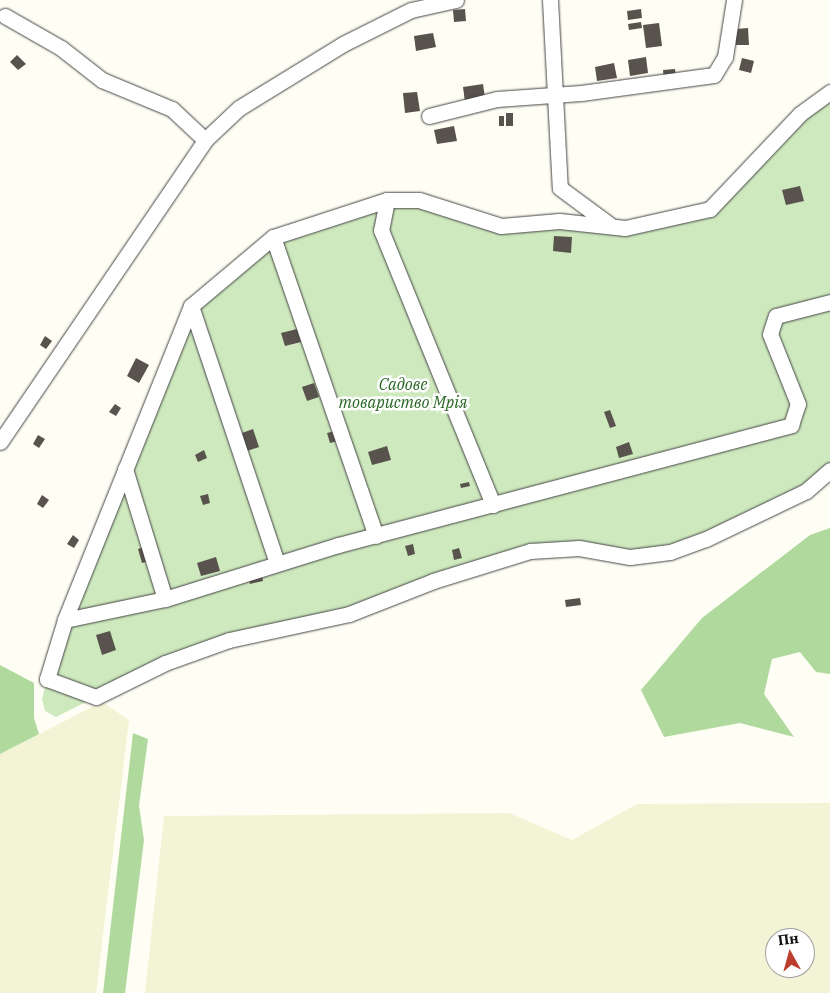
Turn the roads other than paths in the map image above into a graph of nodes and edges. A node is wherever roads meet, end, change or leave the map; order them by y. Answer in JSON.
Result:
{"nodes":[{"id":1,"x":456,"y":0,"type":"edge"},
{"id":2,"x":550,"y":0,"type":"edge"},
{"id":3,"x":734,"y":0,"type":"edge"},
{"id":4,"x":5,"y":16,"type":"dead end"},
{"id":5,"x":830,"y":92,"type":"edge"},
{"id":6,"x":556,"y":95,"type":"junction"},
{"id":7,"x":429,"y":116,"type":"dead end"},
{"id":8,"x":205,"y":140,"type":"junction"},
{"id":9,"x":387,"y":200,"type":"junction"},
{"id":10,"x":611,"y":226,"type":"junction"},
{"id":11,"x":273,"y":237,"type":"junction"},
{"id":12,"x":830,"y":302,"type":"edge"},
{"id":13,"x":191,"y":306,"type":"junction"},
{"id":14,"x":0,"y":442,"type":"edge"},
{"id":15,"x":125,"y":469,"type":"junction"},
{"id":16,"x":830,"y":470,"type":"edge"},
{"id":17,"x":493,"y":505,"type":"junction"},
{"id":18,"x":376,"y":536,"type":"junction"},
{"id":19,"x":277,"y":563,"type":"junction"},
{"id":20,"x":165,"y":599,"type":"junction"},
{"id":21,"x":65,"y":620,"type":"junction"}],
"edges":[{"from":1,"to":8,"type":"street"},
{"from":2,"to":6,"type":"street"},
{"from":3,"to":6,"type":"street"},
{"from":4,"to":8,"type":"street"},
{"from":5,"to":10,"type":"street"},
{"from":6,"to":7,"type":"street"},
{"from":6,"to":10,"type":"street"},
{"from":8,"to":14,"type":"street"},
{"from":9,"to":10,"type":"street"},
{"from":9,"to":11,"type":"street"},
{"from":9,"to":17,"type":"street"},
{"from":11,"to":13,"type":"street"},
{"from":11,"to":18,"type":"street"},
{"from":12,"to":17,"type":"street"},
{"from":13,"to":15,"type":"street"},
{"from":13,"to":19,"type":"street"},
{"from":15,"to":20,"type":"street"},
{"from":15,"to":21,"type":"street"},
{"from":16,"to":21,"type":"street"},
{"from":17,"to":18,"type":"street"},
{"from":18,"to":19,"type":"street"},
{"from":19,"to":20,"type":"street"},
{"from":20,"to":21,"type":"street"}]}
